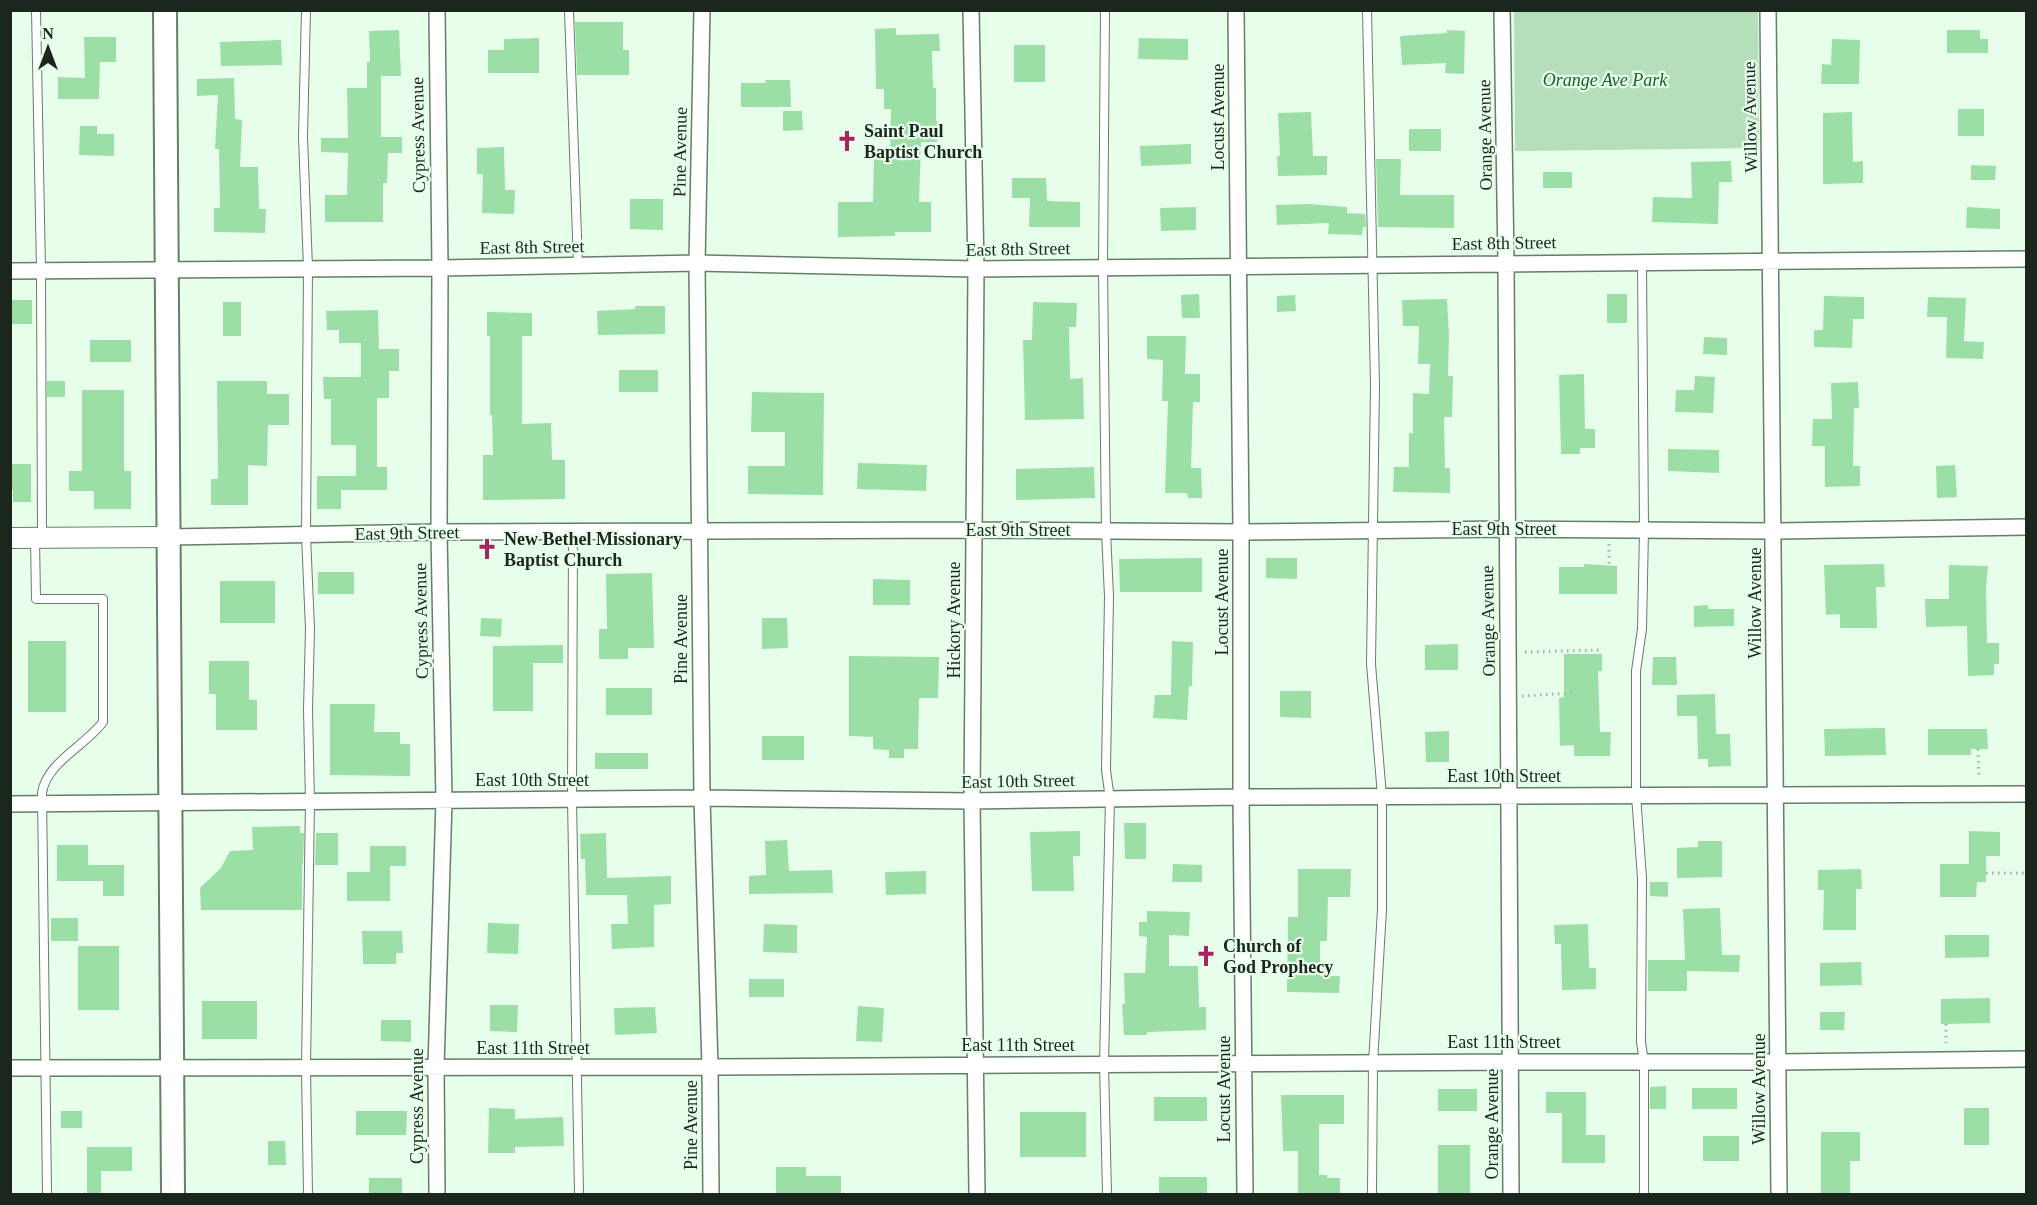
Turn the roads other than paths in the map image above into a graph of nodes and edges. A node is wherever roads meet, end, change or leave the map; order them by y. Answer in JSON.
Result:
{"nodes":[{"id":1,"x":36,"y":10,"type":"edge"},
{"id":2,"x":165,"y":10,"type":"edge"},
{"id":3,"x":306,"y":10,"type":"edge"},
{"id":4,"x":436,"y":10,"type":"edge"},
{"id":5,"x":569,"y":10,"type":"edge"},
{"id":6,"x":702,"y":10,"type":"edge"},
{"id":7,"x":971,"y":10,"type":"edge"},
{"id":8,"x":1105,"y":10,"type":"edge"},
{"id":9,"x":1236,"y":10,"type":"edge"},
{"id":10,"x":1367,"y":10,"type":"edge"},
{"id":11,"x":1502,"y":10,"type":"edge"},
{"id":12,"x":1768,"y":10,"type":"edge"},
{"id":13,"x":2026,"y":259,"type":"edge"},
{"id":14,"x":1770,"y":261,"type":"junction"},
{"id":15,"x":1642,"y":262,"type":"junction"},
{"id":16,"x":697,"y":263,"type":"junction"},
{"id":17,"x":1506,"y":263,"type":"junction"},
{"id":18,"x":1373,"y":264,"type":"junction"},
{"id":19,"x":578,"y":265,"type":"junction"},
{"id":20,"x":1238,"y":266,"type":"junction"},
{"id":21,"x":1103,"y":267,"type":"junction"},
{"id":22,"x":168,"y":268,"type":"junction"},
{"id":23,"x":308,"y":268,"type":"junction"},
{"id":24,"x":440,"y":268,"type":"junction"},
{"id":25,"x":976,"y":269,"type":"junction"},
{"id":26,"x":40,"y":270,"type":"junction"},
{"id":27,"x":10,"y":271,"type":"edge"},
{"id":28,"x":2026,"y":527,"type":"edge"},
{"id":29,"x":1507,"y":529,"type":"junction"},
{"id":30,"x":974,"y":530,"type":"junction"},
{"id":31,"x":1372,"y":530,"type":"junction"},
{"id":32,"x":1644,"y":530,"type":"junction"},
{"id":33,"x":573,"y":531,"type":"junction"},
{"id":34,"x":700,"y":531,"type":"junction"},
{"id":35,"x":1106,"y":531,"type":"junction"},
{"id":36,"x":1774,"y":531,"type":"junction"},
{"id":37,"x":438,"y":532,"type":"junction"},
{"id":38,"x":1241,"y":532,"type":"junction"},
{"id":39,"x":306,"y":535,"type":"junction"},
{"id":40,"x":169,"y":537,"type":"junction"},
{"id":41,"x":10,"y":538,"type":"edge"},
{"id":42,"x":38,"y":538,"type":"junction"},
{"id":43,"x":1776,"y":794,"type":"junction"},
{"id":44,"x":2026,"y":794,"type":"edge"},
{"id":45,"x":1636,"y":795,"type":"junction"},
{"id":46,"x":1382,"y":796,"type":"junction"},
{"id":47,"x":1510,"y":796,"type":"junction"},
{"id":48,"x":1241,"y":797,"type":"junction"},
{"id":49,"x":702,"y":798,"type":"junction"},
{"id":50,"x":572,"y":799,"type":"junction"},
{"id":51,"x":1110,"y":799,"type":"junction"},
{"id":52,"x":444,"y":800,"type":"junction"},
{"id":53,"x":310,"y":801,"type":"junction"},
{"id":54,"x":972,"y":801,"type":"junction"},
{"id":55,"x":10,"y":804,"type":"edge"},
{"id":56,"x":42,"y":804,"type":"junction"},
{"id":57,"x":169,"y":804,"type":"junction"},
{"id":58,"x":2026,"y":1059,"type":"edge"},
{"id":59,"x":1512,"y":1062,"type":"junction"},
{"id":60,"x":1644,"y":1062,"type":"junction"},
{"id":61,"x":1779,"y":1062,"type":"junction"},
{"id":62,"x":1244,"y":1063,"type":"junction"},
{"id":63,"x":1373,"y":1063,"type":"junction"},
{"id":64,"x":1104,"y":1064,"type":"junction"},
{"id":65,"x":976,"y":1065,"type":"junction"},
{"id":66,"x":436,"y":1067,"type":"junction"},
{"id":67,"x":578,"y":1067,"type":"junction"},
{"id":68,"x":710,"y":1067,"type":"junction"},
{"id":69,"x":10,"y":1068,"type":"edge"},
{"id":70,"x":306,"y":1068,"type":"junction"},
{"id":71,"x":45,"y":1069,"type":"junction"},
{"id":72,"x":173,"y":1070,"type":"junction"},
{"id":73,"x":47,"y":1194,"type":"edge"},
{"id":74,"x":173,"y":1194,"type":"edge"},
{"id":75,"x":308,"y":1194,"type":"edge"},
{"id":76,"x":437,"y":1194,"type":"edge"},
{"id":77,"x":579,"y":1194,"type":"edge"},
{"id":78,"x":711,"y":1194,"type":"edge"},
{"id":79,"x":977,"y":1194,"type":"edge"},
{"id":80,"x":1107,"y":1194,"type":"edge"},
{"id":81,"x":1245,"y":1194,"type":"edge"},
{"id":82,"x":1372,"y":1194,"type":"edge"},
{"id":83,"x":1511,"y":1194,"type":"edge"},
{"id":84,"x":1644,"y":1194,"type":"edge"},
{"id":85,"x":1779,"y":1194,"type":"edge"}],
"edges":[{"from":1,"to":26,"type":"lane"},
{"from":2,"to":22,"type":"main road"},
{"from":3,"to":23,"type":"lane"},
{"from":4,"to":24,"type":"street","name":"Cypress Avenue"},
{"from":5,"to":19,"type":"lane"},
{"from":6,"to":16,"type":"street","name":"Pine Avenue"},
{"from":7,"to":25,"type":"street","name":"Hickory Avenue"},
{"from":8,"to":21,"type":"lane"},
{"from":9,"to":20,"type":"street","name":"Locust Avenue"},
{"from":10,"to":18,"type":"lane"},
{"from":11,"to":17,"type":"street","name":"Orange Avenue"},
{"from":12,"to":14,"type":"street","name":"Willow Avenue"},
{"from":13,"to":14,"type":"street","name":"East 8th Street"},
{"from":14,"to":15,"type":"street","name":"East 8th Street"},
{"from":14,"to":36,"type":"street","name":"Willow Avenue"},
{"from":15,"to":17,"type":"street","name":"East 8th Street"},
{"from":15,"to":32,"type":"lane"},
{"from":16,"to":19,"type":"street","name":"East 8th Street"},
{"from":16,"to":25,"type":"street","name":"East 8th Street"},
{"from":16,"to":34,"type":"street","name":"Pine Avenue"},
{"from":17,"to":18,"type":"street","name":"East 8th Street"},
{"from":17,"to":29,"type":"street","name":"Orange Avenue"},
{"from":18,"to":20,"type":"street","name":"East 8th Street"},
{"from":18,"to":31,"type":"lane"},
{"from":19,"to":24,"type":"street","name":"East 8th Street"},
{"from":20,"to":21,"type":"street","name":"East 8th Street"},
{"from":20,"to":38,"type":"street","name":"Locust Avenue"},
{"from":21,"to":25,"type":"street","name":"East 8th Street"},
{"from":21,"to":35,"type":"lane"},
{"from":22,"to":23,"type":"street","name":"East 8th Street"},
{"from":22,"to":26,"type":"street","name":"East 8th Street"},
{"from":22,"to":40,"type":"main road"},
{"from":23,"to":24,"type":"street","name":"East 8th Street"},
{"from":23,"to":39,"type":"lane"},
{"from":24,"to":37,"type":"street","name":"Cypress Avenue"},
{"from":25,"to":30,"type":"street","name":"Hickory Avenue"},
{"from":26,"to":27,"type":"street","name":"East 8th Street"},
{"from":26,"to":42,"type":"lane"},
{"from":28,"to":36,"type":"street","name":"East 9th Street"},
{"from":29,"to":31,"type":"street","name":"East 9th Street"},
{"from":29,"to":32,"type":"street","name":"East 9th Street"},
{"from":29,"to":47,"type":"street","name":"Orange Avenue"},
{"from":30,"to":34,"type":"street","name":"East 9th Street"},
{"from":30,"to":35,"type":"street","name":"East 9th Street"},
{"from":30,"to":54,"type":"street","name":"Hickory Avenue"},
{"from":31,"to":38,"type":"street","name":"East 9th Street"},
{"from":31,"to":46,"type":"lane"},
{"from":32,"to":36,"type":"street","name":"East 9th Street"},
{"from":32,"to":45,"type":"lane"},
{"from":33,"to":34,"type":"street","name":"East 9th Street"},
{"from":33,"to":37,"type":"street","name":"East 9th Street"},
{"from":33,"to":50,"type":"lane"},
{"from":34,"to":49,"type":"street","name":"Pine Avenue"},
{"from":35,"to":38,"type":"street","name":"East 9th Street"},
{"from":35,"to":51,"type":"lane"},
{"from":36,"to":43,"type":"street","name":"Willow Avenue"},
{"from":37,"to":39,"type":"street","name":"East 9th Street"},
{"from":37,"to":52,"type":"street","name":"Cypress Avenue"},
{"from":38,"to":48,"type":"street","name":"Locust Avenue"},
{"from":39,"to":40,"type":"street","name":"East 9th Street"},
{"from":39,"to":53,"type":"lane"},
{"from":40,"to":42,"type":"street","name":"East 9th Street"},
{"from":40,"to":57,"type":"main road"},
{"from":41,"to":42,"type":"street","name":"East 9th Street"},
{"from":42,"to":56,"type":"lane"},
{"from":43,"to":44,"type":"street","name":"East 10th Street"},
{"from":43,"to":45,"type":"street","name":"East 10th Street"},
{"from":43,"to":61,"type":"street","name":"Willow Avenue"},
{"from":45,"to":47,"type":"street","name":"East 10th Street"},
{"from":45,"to":60,"type":"lane"},
{"from":46,"to":47,"type":"street","name":"East 10th Street"},
{"from":46,"to":48,"type":"street","name":"East 10th Street"},
{"from":46,"to":63,"type":"lane"},
{"from":47,"to":59,"type":"street","name":"Orange Avenue"},
{"from":48,"to":51,"type":"street","name":"East 10th Street"},
{"from":48,"to":62,"type":"street","name":"Locust Avenue"},
{"from":49,"to":50,"type":"street","name":"East 10th Street"},
{"from":49,"to":54,"type":"street","name":"East 10th Street"},
{"from":49,"to":68,"type":"street","name":"Pine Avenue"},
{"from":50,"to":52,"type":"street","name":"East 10th Street"},
{"from":50,"to":67,"type":"lane"},
{"from":51,"to":54,"type":"street","name":"East 10th Street"},
{"from":51,"to":64,"type":"lane"},
{"from":52,"to":53,"type":"street","name":"East 10th Street"},
{"from":52,"to":66,"type":"street","name":"Cypress Avenue"},
{"from":53,"to":57,"type":"street","name":"East 10th Street"},
{"from":53,"to":70,"type":"lane"},
{"from":54,"to":65,"type":"street","name":"Hickory Avenue"},
{"from":55,"to":56,"type":"street","name":"East 10th Street"},
{"from":56,"to":57,"type":"street","name":"East 10th Street"},
{"from":56,"to":71,"type":"lane"},
{"from":57,"to":72,"type":"main road"},
{"from":58,"to":61,"type":"street","name":"East 11th Street"},
{"from":59,"to":60,"type":"street","name":"East 11th Street"},
{"from":59,"to":63,"type":"street","name":"East 11th Street"},
{"from":59,"to":83,"type":"street","name":"Orange Avenue"},
{"from":60,"to":61,"type":"street","name":"East 11th Street"},
{"from":60,"to":84,"type":"lane"},
{"from":61,"to":85,"type":"street","name":"Willow Avenue"},
{"from":62,"to":63,"type":"street","name":"East 11th Street"},
{"from":62,"to":64,"type":"street","name":"East 11th Street"},
{"from":62,"to":81,"type":"street","name":"Locust Avenue"},
{"from":63,"to":82,"type":"lane"},
{"from":64,"to":65,"type":"street","name":"East 11th Street"},
{"from":64,"to":80,"type":"lane"},
{"from":65,"to":68,"type":"street","name":"East 11th Street"},
{"from":65,"to":79,"type":"street","name":"Hickory Avenue"},
{"from":66,"to":67,"type":"street","name":"East 11th Street"},
{"from":66,"to":70,"type":"street","name":"East 11th Street"},
{"from":66,"to":76,"type":"street","name":"Cypress Avenue"},
{"from":67,"to":68,"type":"street","name":"East 11th Street"},
{"from":67,"to":77,"type":"lane"},
{"from":68,"to":78,"type":"street","name":"Pine Avenue"},
{"from":69,"to":71,"type":"street","name":"East 11th Street"},
{"from":70,"to":72,"type":"street","name":"East 11th Street"},
{"from":70,"to":75,"type":"lane"},
{"from":71,"to":72,"type":"street","name":"East 11th Street"},
{"from":71,"to":73,"type":"lane"},
{"from":72,"to":74,"type":"main road"}]}
